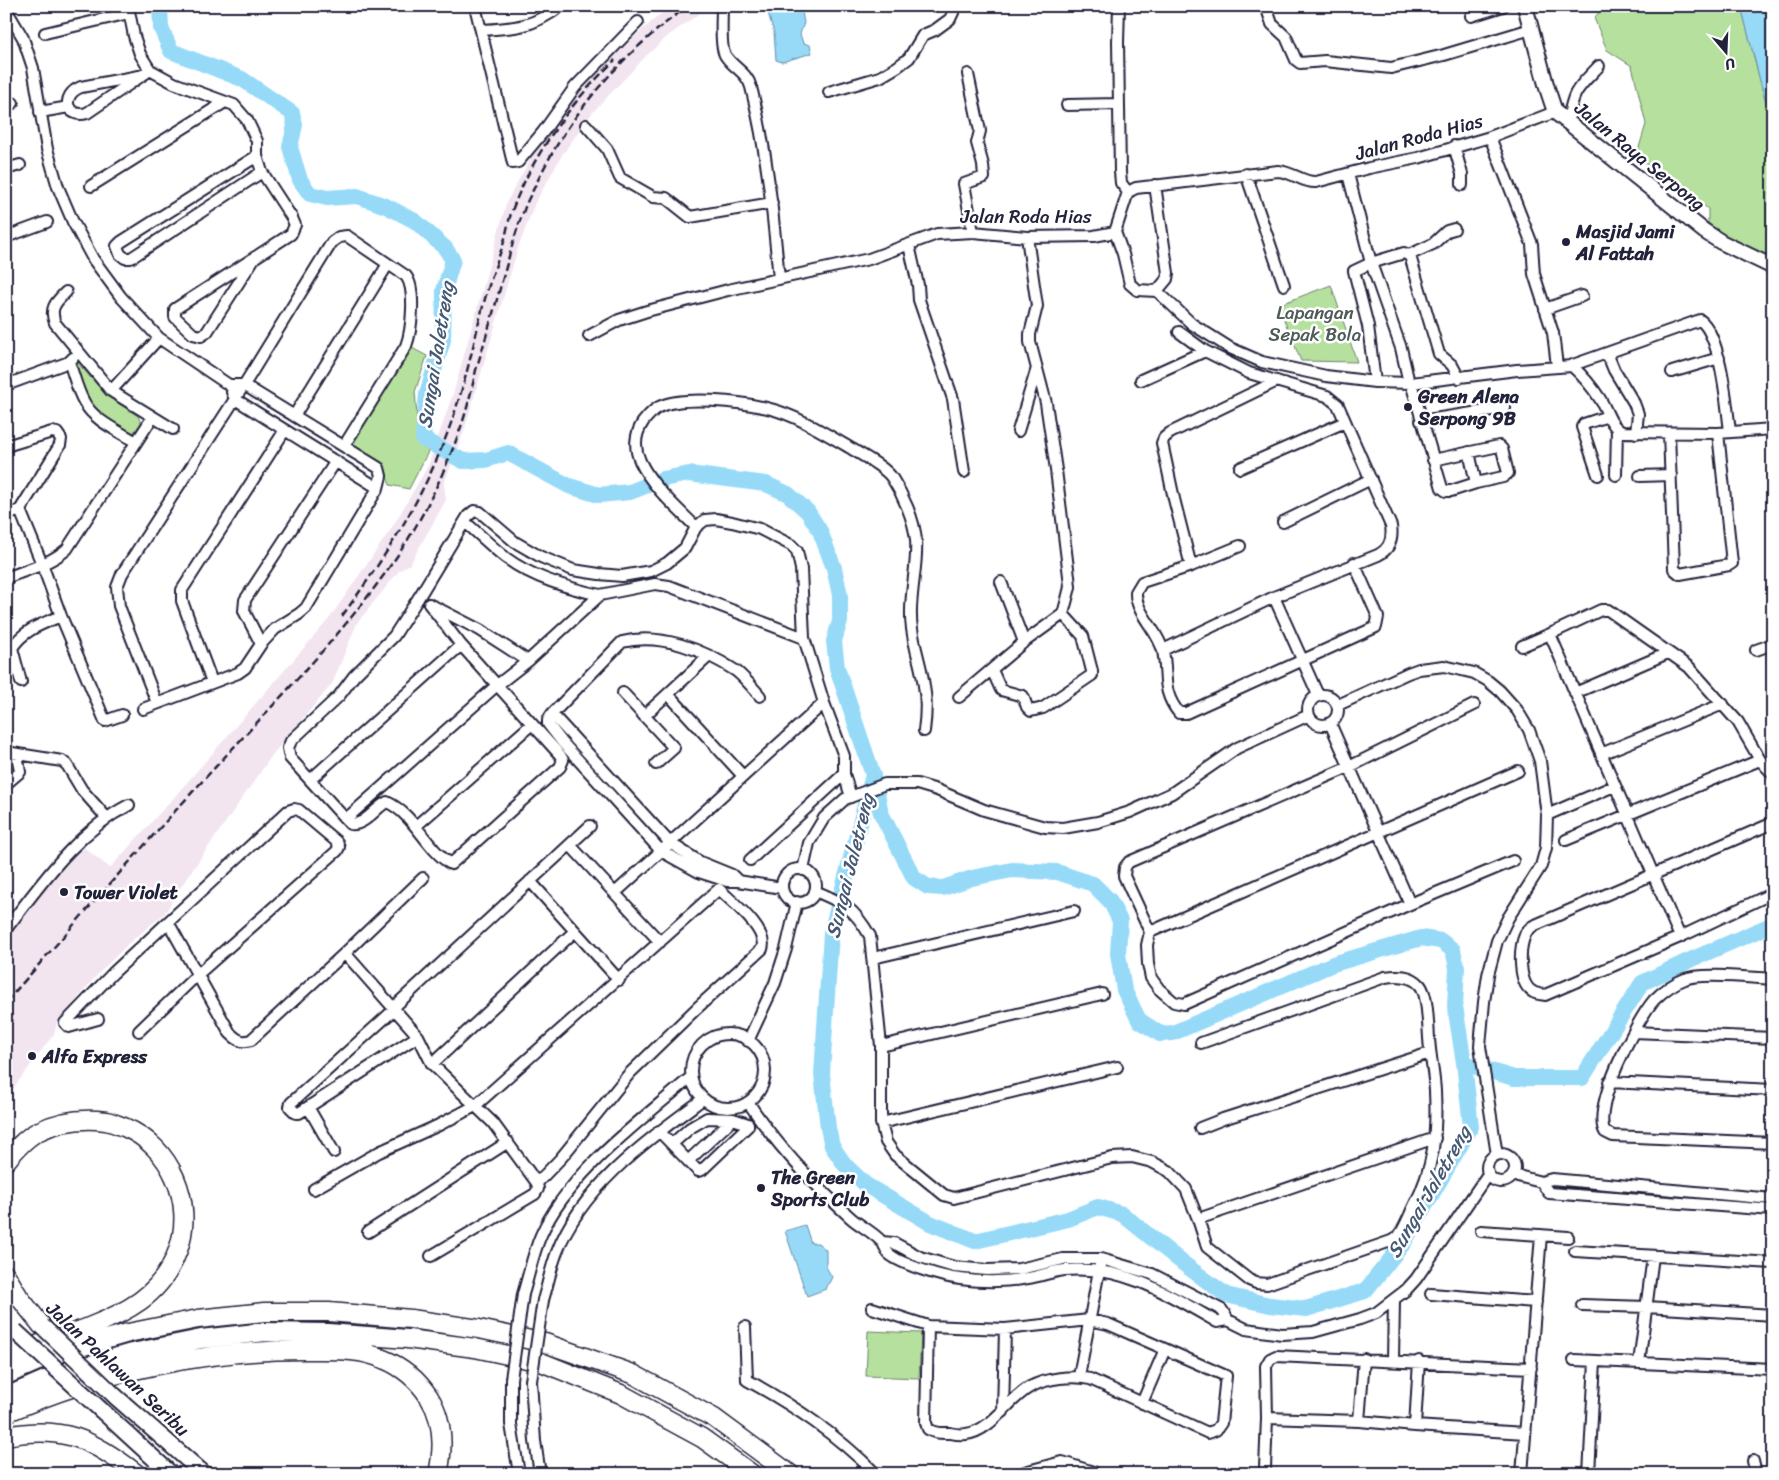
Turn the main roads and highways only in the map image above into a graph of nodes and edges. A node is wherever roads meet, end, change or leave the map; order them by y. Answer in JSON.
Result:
{"nodes":[{"id":1,"x":1525,"y":6,"type":"edge"},
{"id":2,"x":1773,"y":267,"type":"edge"},
{"id":3,"x":6,"y":1161,"type":"edge"},
{"id":4,"x":6,"y":1275,"type":"edge"},
{"id":5,"x":6,"y":1293,"type":"edge"},
{"id":6,"x":42,"y":1326,"type":"junction"},
{"id":7,"x":11,"y":1327,"type":"edge"},
{"id":8,"x":6,"y":1355,"type":"edge"},
{"id":9,"x":6,"y":1375,"type":"edge"},
{"id":10,"x":6,"y":1397,"type":"edge"},
{"id":11,"x":6,"y":1413,"type":"edge"},
{"id":12,"x":6,"y":1436,"type":"edge"},
{"id":13,"x":137,"y":1474,"type":"edge"},
{"id":14,"x":171,"y":1474,"type":"edge"},
{"id":15,"x":204,"y":1474,"type":"edge"},
{"id":16,"x":438,"y":1474,"type":"edge"},
{"id":17,"x":752,"y":1474,"type":"edge"},
{"id":18,"x":790,"y":1474,"type":"edge"},
{"id":19,"x":1025,"y":1474,"type":"edge"},
{"id":20,"x":1093,"y":1474,"type":"edge"}],
"edges":[{"from":1,"to":2,"type":"main road","name":"Jalan Raya Serpong"},
{"from":3,"to":8,"type":"highway"},
{"from":4,"to":6,"type":"highway"},
{"from":5,"to":6,"type":"main road","name":"Jalan Pahlawan Seribu"},
{"from":6,"to":15,"type":"main road","name":"Jalan Pahlawan Seribu","bridge":true},
{"from":7,"to":14,"type":"main road","bridge":true},
{"from":9,"to":18,"type":"highway"},
{"from":10,"to":17,"type":"highway"},
{"from":11,"to":16,"type":"highway"},
{"from":12,"to":13,"type":"highway"},
{"from":19,"to":20,"type":"main road"}]}
